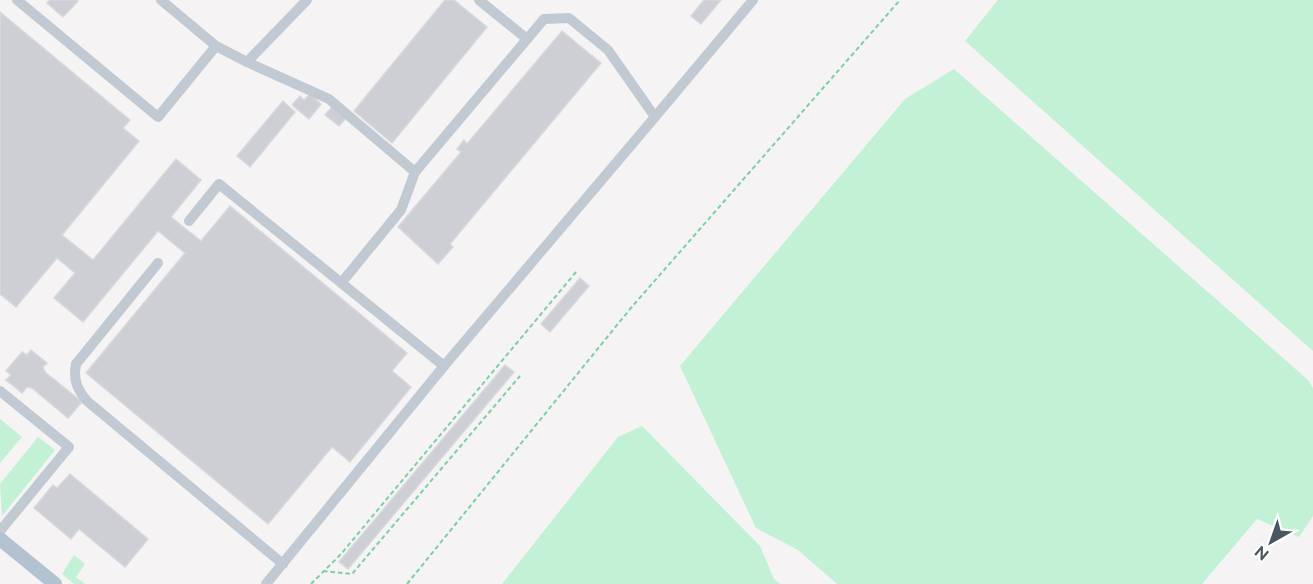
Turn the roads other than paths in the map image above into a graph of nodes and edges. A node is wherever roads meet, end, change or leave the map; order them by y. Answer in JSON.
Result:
{"nodes":[{"id":1,"x":17,"y":0,"type":"edge"},
{"id":2,"x":161,"y":0,"type":"edge"},
{"id":3,"x":307,"y":0,"type":"edge"},
{"id":4,"x":479,"y":0,"type":"edge"},
{"id":5,"x":753,"y":0,"type":"edge"},
{"id":6,"x":527,"y":39,"type":"junction"},
{"id":7,"x":216,"y":46,"type":"junction"},
{"id":8,"x":247,"y":62,"type":"junction"},
{"id":9,"x":655,"y":117,"type":"junction"},
{"id":10,"x":415,"y":172,"type":"junction"},
{"id":11,"x":189,"y":221,"type":"dead end"},
{"id":12,"x":158,"y":264,"type":"dead end"},
{"id":13,"x":342,"y":282,"type":"junction"},
{"id":14,"x":444,"y":366,"type":"junction"},
{"id":15,"x":0,"y":391,"type":"edge"},
{"id":16,"x":0,"y":531,"type":"edge"},
{"id":17,"x":0,"y":539,"type":"edge"},
{"id":18,"x":283,"y":564,"type":"junction"},
{"id":19,"x":55,"y":584,"type":"edge"},
{"id":20,"x":266,"y":584,"type":"edge"}],
"edges":[{"from":1,"to":7,"type":"lane"},
{"from":2,"to":7,"type":"lane"},
{"from":3,"to":8,"type":"lane"},
{"from":4,"to":6,"type":"lane"},
{"from":5,"to":9,"type":"lane"},
{"from":6,"to":9,"type":"lane"},
{"from":6,"to":10,"type":"lane"},
{"from":7,"to":8,"type":"lane"},
{"from":8,"to":10,"type":"lane"},
{"from":9,"to":14,"type":"lane"},
{"from":10,"to":13,"type":"lane"},
{"from":11,"to":13,"type":"lane"},
{"from":12,"to":18,"type":"lane"},
{"from":13,"to":14,"type":"lane"},
{"from":14,"to":18,"type":"lane"},
{"from":15,"to":16,"type":"lane"},
{"from":17,"to":19,"type":"main road"},
{"from":18,"to":20,"type":"lane"}]}
